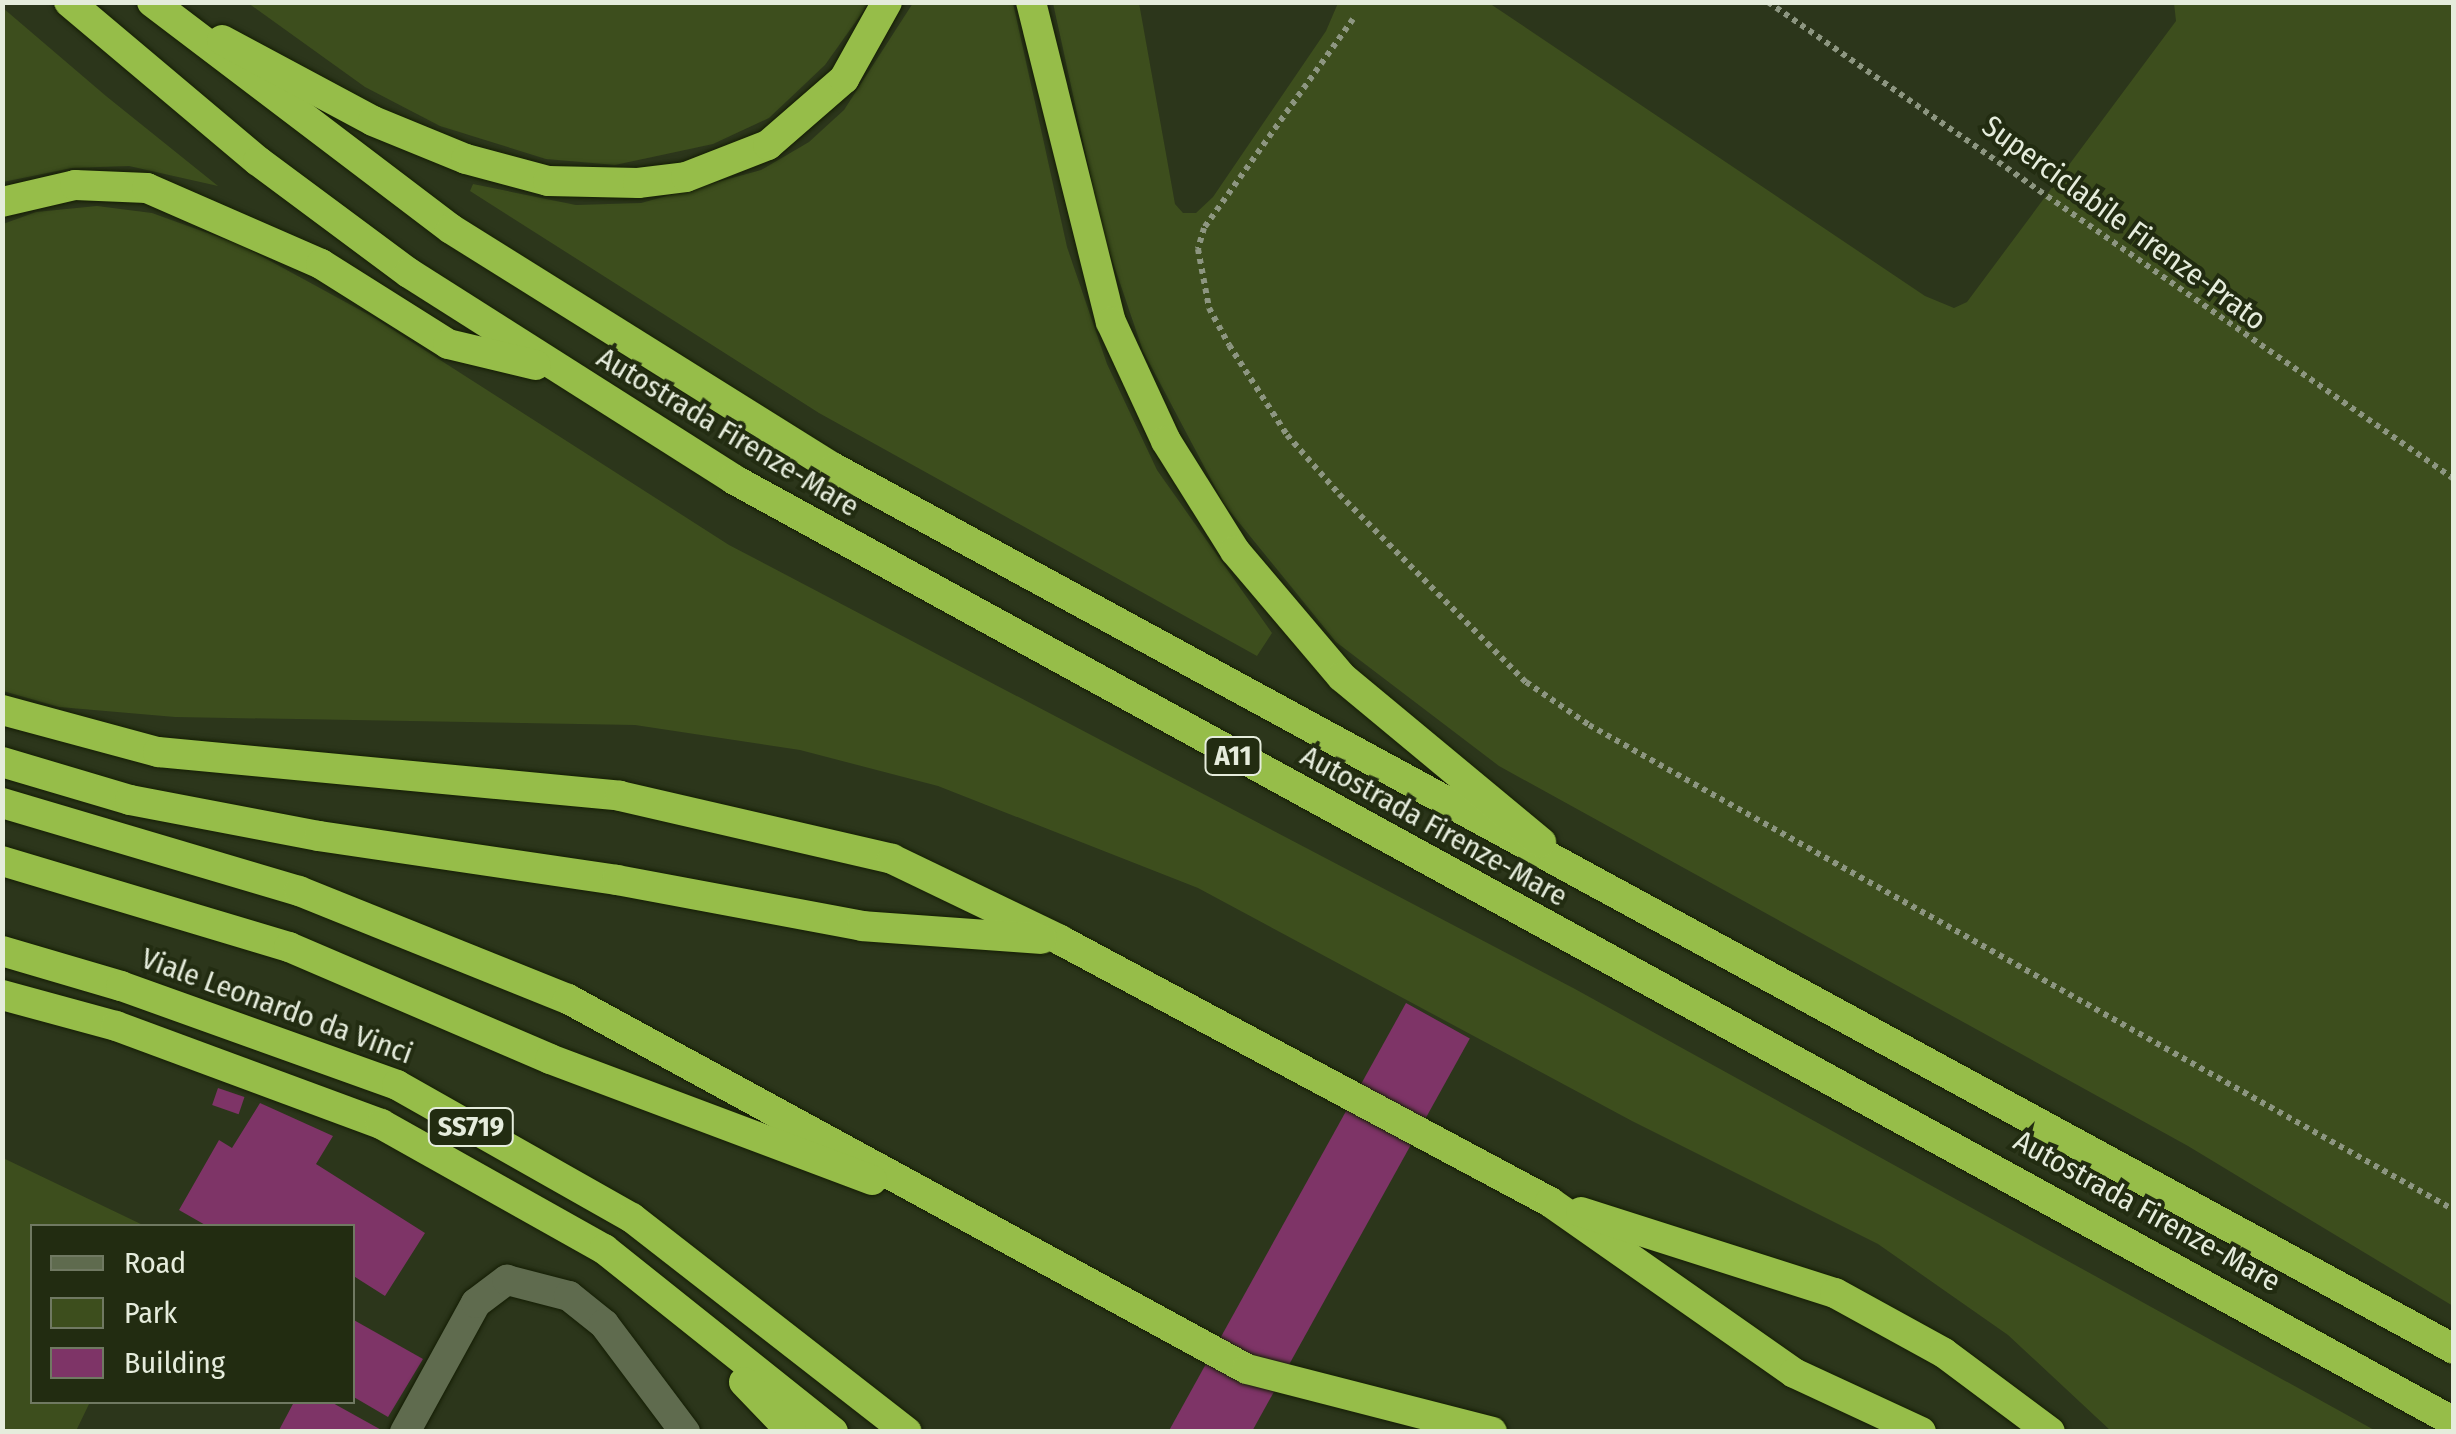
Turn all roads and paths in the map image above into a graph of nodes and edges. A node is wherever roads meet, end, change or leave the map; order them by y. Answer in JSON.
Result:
{"nodes":[{"id":1,"x":69,"y":2,"type":"edge"},
{"id":2,"x":153,"y":2,"type":"edge"},
{"id":3,"x":887,"y":2,"type":"edge"},
{"id":4,"x":1031,"y":2,"type":"edge"},
{"id":5,"x":1768,"y":2,"type":"edge"},
{"id":6,"x":1353,"y":19,"type":"dead end"},
{"id":7,"x":2,"y":202,"type":"edge"},
{"id":8,"x":555,"y":369,"type":"junction"},
{"id":9,"x":2454,"y":478,"type":"edge"},
{"id":10,"x":2,"y":710,"type":"edge"},
{"id":11,"x":2,"y":762,"type":"edge"},
{"id":12,"x":2,"y":803,"type":"edge"},
{"id":13,"x":2,"y":861,"type":"edge"},
{"id":14,"x":1597,"y":889,"type":"junction"},
{"id":15,"x":1060,"y":940,"type":"junction"},
{"id":16,"x":2,"y":951,"type":"edge"},
{"id":17,"x":2,"y":995,"type":"edge"},
{"id":18,"x":1550,"y":1202,"type":"junction"},
{"id":19,"x":2454,"y":1210,"type":"edge"},
{"id":20,"x":985,"y":1222,"type":"junction"},
{"id":21,"x":666,"y":1301,"type":"junction"},
{"id":22,"x":2454,"y":1349,"type":"edge"},
{"id":23,"x":2454,"y":1422,"type":"edge"},
{"id":24,"x":406,"y":1432,"type":"edge"},
{"id":25,"x":685,"y":1432,"type":"edge"},
{"id":26,"x":792,"y":1432,"type":"edge"},
{"id":27,"x":833,"y":1432,"type":"edge"},
{"id":28,"x":907,"y":1432,"type":"edge"},
{"id":29,"x":1492,"y":1432,"type":"edge"},
{"id":30,"x":1921,"y":1432,"type":"edge"},
{"id":31,"x":2050,"y":1432,"type":"edge"}],
"edges":[{"from":1,"to":8,"type":"highway","name":"Autostrada Firenze-Mare","number":"A11"},
{"from":2,"to":3,"type":"highway"},
{"from":2,"to":14,"type":"highway","name":"Autostrada Firenze-Mare","number":"A11"},
{"from":4,"to":14,"type":"highway"},
{"from":5,"to":9,"type":"path","name":"Superciclabile Firenze-Prato"},
{"from":6,"to":19,"type":"path"},
{"from":7,"to":8,"type":"highway"},
{"from":8,"to":23,"type":"highway","name":"Autostrada Firenze-Mare","number":"A11"},
{"from":10,"to":15,"type":"highway"},
{"from":11,"to":15,"type":"highway"},
{"from":12,"to":20,"type":"highway"},
{"from":13,"to":20,"type":"highway"},
{"from":14,"to":22,"type":"highway","name":"Autostrada Firenze-Mare","number":"A11"},
{"from":15,"to":18,"type":"highway"},
{"from":16,"to":28,"type":"highway","name":"Viale Leonardo da Vinci","number":"SS719"},
{"from":17,"to":21,"type":"highway","number":"SS719"},
{"from":18,"to":30,"type":"highway"},
{"from":18,"to":31,"type":"highway"},
{"from":20,"to":29,"type":"highway"},
{"from":21,"to":26,"type":"highway"},
{"from":21,"to":27,"type":"highway","number":"SS719"},
{"from":24,"to":25,"type":"street"}]}
